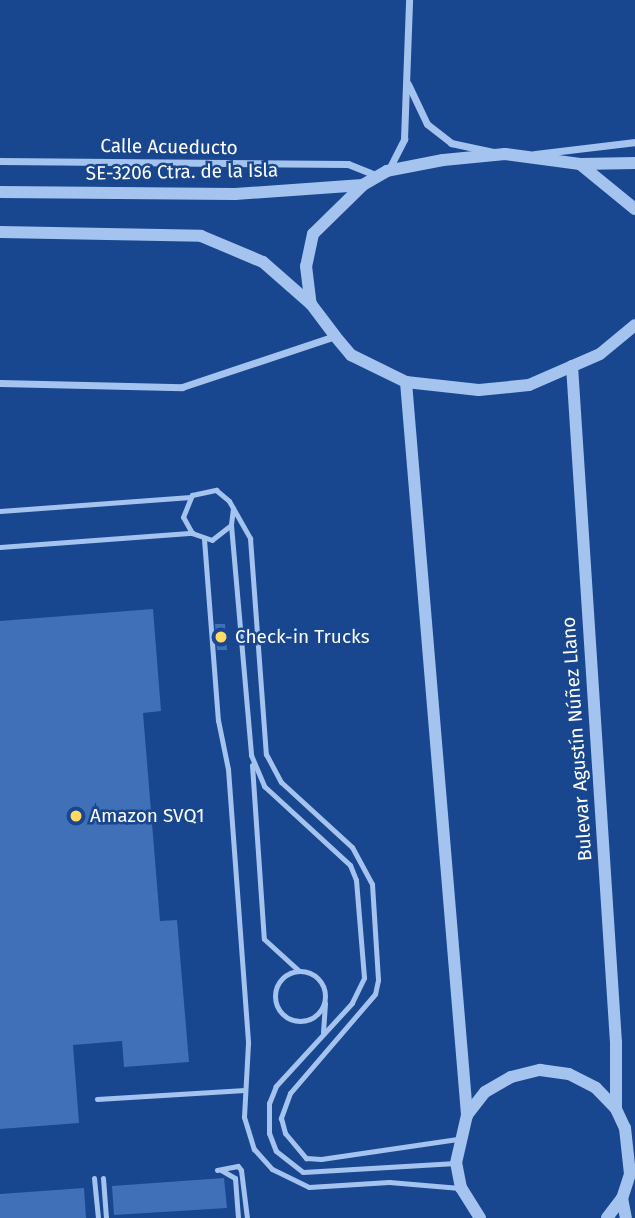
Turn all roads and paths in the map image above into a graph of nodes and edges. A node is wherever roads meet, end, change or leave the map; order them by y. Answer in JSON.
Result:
{"nodes":[{"id":1,"x":408,"y":0,"type":"edge"},
{"id":2,"x":408,"y":83,"type":"junction"},
{"id":3,"x":635,"y":142,"type":"edge"},
{"id":4,"x":505,"y":154,"type":"junction"},
{"id":5,"x":526,"y":155,"type":"junction"},
{"id":6,"x":0,"y":161,"type":"edge"},
{"id":7,"x":635,"y":163,"type":"edge"},
{"id":8,"x":580,"y":164,"type":"junction"},
{"id":9,"x":383,"y":174,"type":"junction"},
{"id":10,"x":363,"y":185,"type":"junction"},
{"id":11,"x":0,"y":192,"type":"edge"},
{"id":12,"x":635,"y":209,"type":"edge"},
{"id":13,"x":0,"y":232,"type":"edge"},
{"id":14,"x":311,"y":304,"type":"junction"},
{"id":15,"x":635,"y":325,"type":"edge"},
{"id":16,"x":335,"y":336,"type":"junction"},
{"id":17,"x":572,"y":366,"type":"junction"},
{"id":18,"x":406,"y":382,"type":"junction"},
{"id":19,"x":0,"y":383,"type":"edge"},
{"id":20,"x":190,"y":497,"type":"junction"},
{"id":21,"x":233,"y":508,"type":"junction"},
{"id":22,"x":0,"y":511,"type":"edge"},
{"id":23,"x":231,"y":525,"type":"junction"},
{"id":24,"x":192,"y":533,"type":"junction"},
{"id":25,"x":204,"y":539,"type":"junction"},
{"id":26,"x":0,"y":547,"type":"edge"},
{"id":27,"x":251,"y":755,"type":"junction"},
{"id":28,"x":299,"y":971,"type":"junction"},
{"id":29,"x":325,"y":998,"type":"junction"},
{"id":30,"x":323,"y":1035,"type":"junction"},
{"id":31,"x":245,"y":1090,"type":"junction"},
{"id":32,"x":97,"y":1099,"type":"dead end"},
{"id":33,"x":616,"y":1110,"type":"junction"},
{"id":34,"x":467,"y":1115,"type":"junction"},
{"id":35,"x":458,"y":1139,"type":"junction"},
{"id":36,"x":633,"y":1148,"type":"edge"},
{"id":37,"x":456,"y":1163,"type":"junction"},
{"id":38,"x":94,"y":1178,"type":"dead end"},
{"id":39,"x":103,"y":1178,"type":"dead end"},
{"id":40,"x":461,"y":1188,"type":"junction"},
{"id":41,"x":622,"y":1198,"type":"junction"},
{"id":42,"x":475,"y":1215,"type":"edge"},
{"id":43,"x":97,"y":1218,"type":"edge"},
{"id":44,"x":106,"y":1218,"type":"edge"},
{"id":45,"x":238,"y":1218,"type":"edge"},
{"id":46,"x":247,"y":1218,"type":"edge"},
{"id":47,"x":607,"y":1218,"type":"edge"},
{"id":48,"x":626,"y":1218,"type":"edge"}],
"edges":[{"from":1,"to":2,"type":"street"},
{"from":2,"to":4,"type":"street"},
{"from":2,"to":9,"type":"street"},
{"from":3,"to":5,"type":"street"},
{"from":4,"to":5,"type":"street","name":"SE-3206 Ctra. de la Isla"},
{"from":4,"to":9,"type":"street","name":"SE-3206 Ctra. de la Isla"},
{"from":5,"to":8,"type":"street","name":"SE-3206 Ctra. de la Isla"},
{"from":6,"to":9,"type":"street","name":"Calle Acueducto"},
{"from":7,"to":8,"type":"street","name":"SE-3206 Ctra. de la Isla"},
{"from":8,"to":12,"type":"street","name":"SE-3206 Ctra. de la Isla"},
{"from":9,"to":10,"type":"street","name":"SE-3206 Ctra. de la Isla"},
{"from":10,"to":11,"type":"street","name":"SE-3206 Ctra. de la Isla"},
{"from":10,"to":14,"type":"street","name":"SE-3206 Ctra. de la Isla"},
{"from":13,"to":14,"type":"street","name":"SE-3206 Ctra. de la Isla"},
{"from":14,"to":16,"type":"street","name":"SE-3206 Ctra. de la Isla"},
{"from":15,"to":17,"type":"street","name":"SE-3206 Ctra. de la Isla"},
{"from":16,"to":18,"type":"street","name":"SE-3206 Ctra. de la Isla"},
{"from":16,"to":19,"type":"street"},
{"from":17,"to":18,"type":"street","name":"SE-3206 Ctra. de la Isla"},
{"from":17,"to":33,"type":"street","name":"Bulevar Agustín Núñez Llano"},
{"from":18,"to":34,"type":"street","name":"Bulevar Agustín Núñez Llano"},
{"from":20,"to":21,"type":"lane"},
{"from":20,"to":22,"type":"lane"},
{"from":20,"to":24,"type":"lane"},
{"from":21,"to":23,"type":"lane"},
{"from":21,"to":35,"type":"lane"},
{"from":23,"to":25,"type":"lane"},
{"from":23,"to":27,"type":"lane"},
{"from":24,"to":25,"type":"lane"},
{"from":24,"to":26,"type":"lane"},
{"from":25,"to":31,"type":"lane"},
{"from":27,"to":28,"type":"lane"},
{"from":27,"to":30,"type":"lane"},
{"from":28,"to":29,"type":"lane"},
{"from":28,"to":29,"type":"lane"},
{"from":29,"to":30,"type":"lane"},
{"from":30,"to":37,"type":"lane"},
{"from":31,"to":32,"type":"lane"},
{"from":31,"to":40,"type":"lane"},
{"from":33,"to":34,"type":"street","name":"Bulevar Agustín Núñez Llano"},
{"from":33,"to":36,"type":"street","name":"Bulevar Agustín Núñez Llano"},
{"from":34,"to":35,"type":"street","name":"Bulevar Agustín Núñez Llano"},
{"from":35,"to":37,"type":"street","name":"Bulevar Agustín Núñez Llano"},
{"from":36,"to":41,"type":"street","name":"Bulevar Agustín Núñez Llano"},
{"from":37,"to":40,"type":"street","name":"Bulevar Agustín Núñez Llano"},
{"from":38,"to":43,"type":"lane"},
{"from":39,"to":44,"type":"lane"},
{"from":40,"to":42,"type":"street","name":"Bulevar Agustín Núñez Llano"},
{"from":41,"to":47,"type":"street","name":"Bulevar Agustín Núñez Llano"},
{"from":41,"to":48,"type":"street","name":"Bulevar Agustín Núñez Llano"},
{"from":45,"to":46,"type":"lane"}]}
